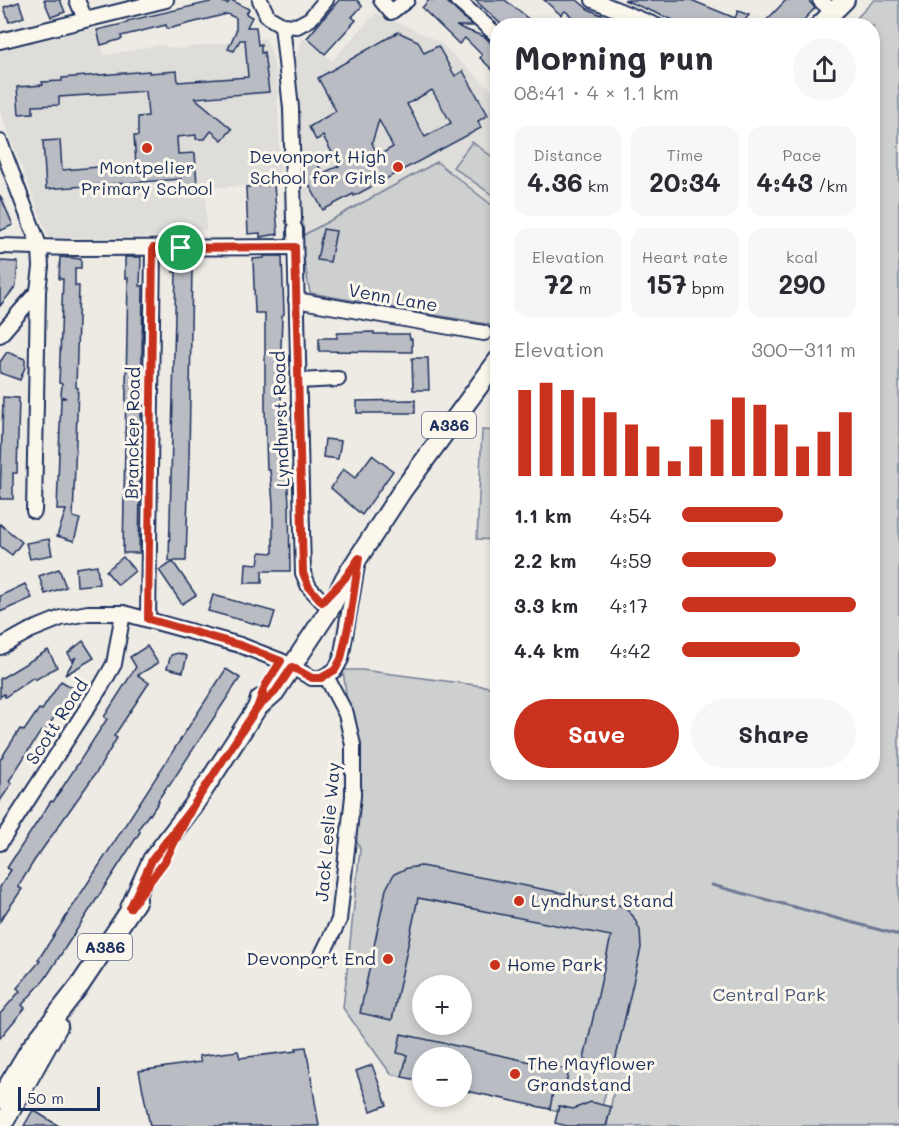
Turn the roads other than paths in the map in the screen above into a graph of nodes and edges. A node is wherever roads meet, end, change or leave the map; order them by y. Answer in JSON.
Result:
{"nodes":[{"id":1,"x":77,"y":0,"type":"edge"},
{"id":2,"x":166,"y":0,"type":"edge"},
{"id":3,"x":260,"y":0,"type":"edge"},
{"id":4,"x":326,"y":0,"type":"edge"},
{"id":5,"x":381,"y":0,"type":"edge"},
{"id":6,"x":406,"y":0,"type":"edge"},
{"id":7,"x":457,"y":0,"type":"edge"},
{"id":8,"x":593,"y":0,"type":"edge"},
{"id":9,"x":832,"y":4,"type":"edge"},
{"id":10,"x":637,"y":18,"type":"edge"},
{"id":11,"x":824,"y":18,"type":"edge"},
{"id":12,"x":85,"y":19,"type":"junction"},
{"id":13,"x":282,"y":25,"type":"junction"},
{"id":14,"x":490,"y":29,"type":"edge"},
{"id":15,"x":0,"y":41,"type":"edge"},
{"id":16,"x":0,"y":142,"type":"edge"},
{"id":17,"x":0,"y":246,"type":"edge"},
{"id":18,"x":295,"y":247,"type":"junction"},
{"id":19,"x":40,"y":248,"type":"junction"},
{"id":20,"x":153,"y":248,"type":"junction"},
{"id":21,"x":38,"y":291,"type":"junction"},
{"id":22,"x":296,"y":300,"type":"junction"},
{"id":23,"x":484,"y":333,"type":"dead end"},
{"id":24,"x":0,"y":335,"type":"edge"},
{"id":25,"x":490,"y":371,"type":"edge"},
{"id":26,"x":338,"y":379,"type":"dead end"},
{"id":27,"x":298,"y":381,"type":"junction"},
{"id":28,"x":34,"y":511,"type":"dead end"},
{"id":29,"x":359,"y":558,"type":"junction"},
{"id":30,"x":345,"y":578,"type":"junction"},
{"id":31,"x":322,"y":602,"type":"junction"},
{"id":32,"x":123,"y":613,"type":"junction"},
{"id":33,"x":148,"y":619,"type":"junction"},
{"id":34,"x":0,"y":647,"type":"edge"},
{"id":35,"x":286,"y":664,"type":"junction"},
{"id":36,"x":326,"y":676,"type":"junction"},
{"id":37,"x":0,"y":843,"type":"edge"},
{"id":38,"x":321,"y":957,"type":"dead end"},
{"id":39,"x":80,"y":985,"type":"junction"},
{"id":40,"x":0,"y":1099,"type":"edge"},
{"id":41,"x":2,"y":1126,"type":"edge"}],
"edges":[{"from":1,"to":12,"type":"street"},
{"from":2,"to":12,"type":"street"},
{"from":3,"to":13,"type":"street"},
{"from":4,"to":13,"type":"street"},
{"from":5,"to":6,"type":"street"},
{"from":7,"to":14,"type":"street"},
{"from":8,"to":10,"type":"street"},
{"from":9,"to":11,"type":"main road"},
{"from":12,"to":15,"type":"street"},
{"from":13,"to":18,"type":"street","name":"Lyndhurst Road"},
{"from":16,"to":19,"type":"street"},
{"from":17,"to":19,"type":"street"},
{"from":18,"to":20,"type":"street"},
{"from":18,"to":22,"type":"street","name":"Lyndhurst Road"},
{"from":19,"to":20,"type":"street"},
{"from":19,"to":21,"type":"street"},
{"from":20,"to":33,"type":"street","name":"Brancker Road"},
{"from":21,"to":24,"type":"street"},
{"from":21,"to":28,"type":"street"},
{"from":22,"to":23,"type":"street","name":"Venn Lane"},
{"from":22,"to":27,"type":"street","name":"Lyndhurst Road"},
{"from":25,"to":29,"type":"main road","number":"A386"},
{"from":26,"to":27,"type":"street"},
{"from":27,"to":31,"type":"street","name":"Lyndhurst Road"},
{"from":29,"to":30,"type":"main road","number":"A386"},
{"from":29,"to":36,"type":"street"},
{"from":30,"to":31,"type":"main road","number":"A386"},
{"from":30,"to":35,"type":"main road"},
{"from":31,"to":35,"type":"main road","number":"A386"},
{"from":32,"to":33,"type":"street"},
{"from":32,"to":34,"type":"street"},
{"from":32,"to":37,"type":"street","name":"Scott Road"},
{"from":33,"to":35,"type":"street"},
{"from":35,"to":36,"type":"street"},
{"from":35,"to":39,"type":"main road","number":"A386"},
{"from":36,"to":38,"type":"street","name":"Jack Leslie Way"},
{"from":39,"to":40,"type":"main road","number":"A386"},
{"from":39,"to":41,"type":"main road","number":"A386"}]}
